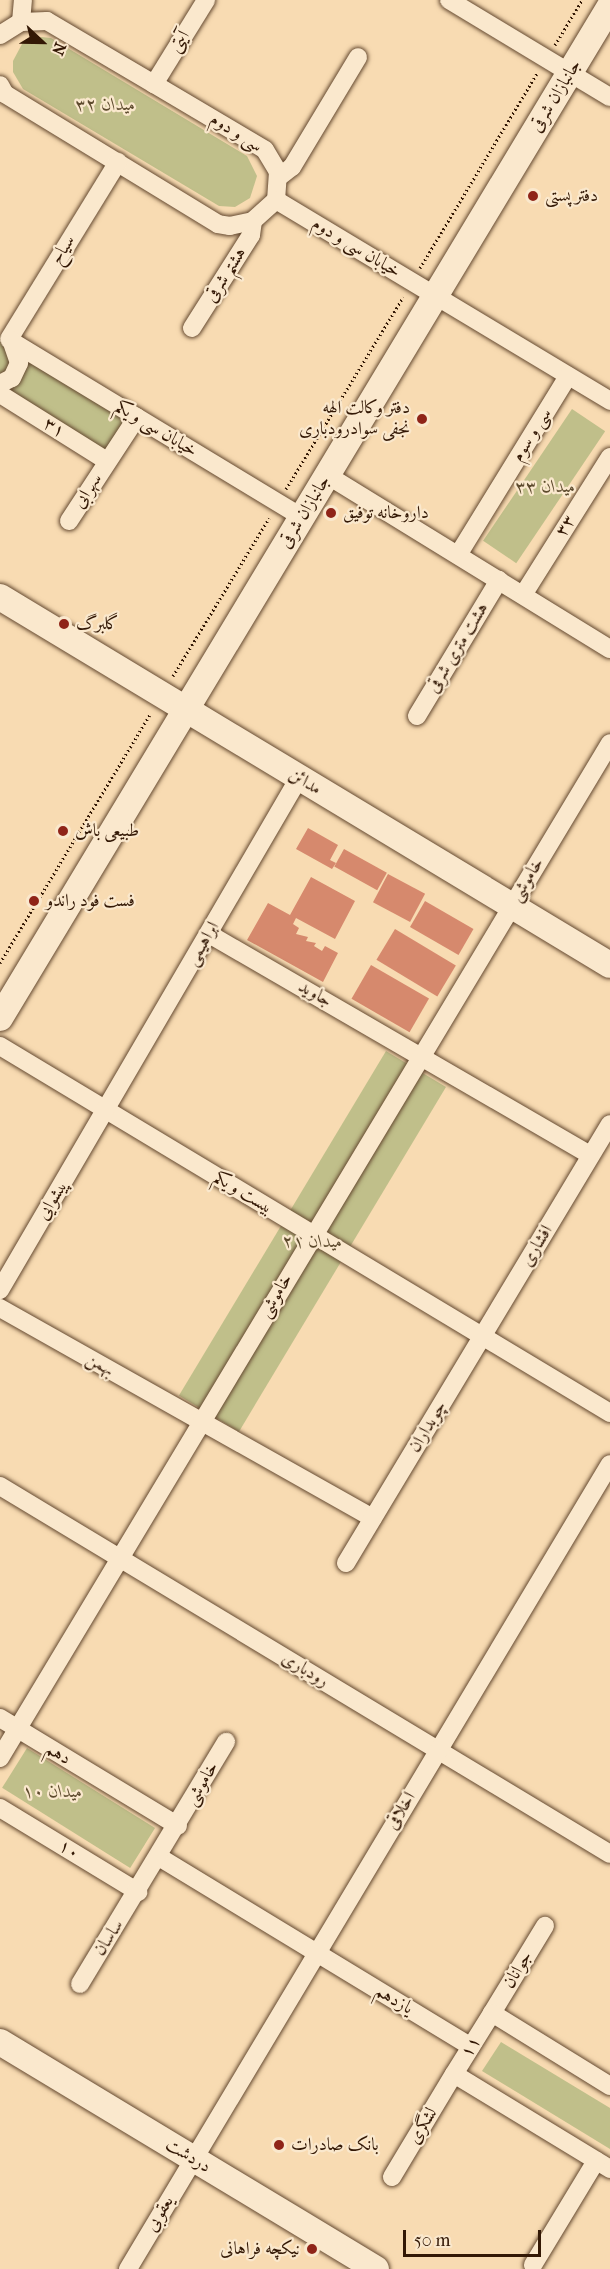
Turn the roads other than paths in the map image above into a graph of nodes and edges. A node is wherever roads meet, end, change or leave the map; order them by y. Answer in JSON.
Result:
{"nodes":[{"id":1,"x":24,"y":0,"type":"edge"},
{"id":2,"x":206,"y":0,"type":"edge"},
{"id":3,"x":449,"y":0,"type":"edge"},
{"id":4,"x":610,"y":6,"type":"edge"},
{"id":5,"x":21,"y":22,"type":"junction"},
{"id":6,"x":0,"y":35,"type":"edge"},
{"id":7,"x":358,"y":57,"type":"dead end"},
{"id":8,"x":570,"y":72,"type":"junction"},
{"id":9,"x":154,"y":84,"type":"junction"},
{"id":10,"x":0,"y":85,"type":"edge"},
{"id":11,"x":610,"y":96,"type":"edge"},
{"id":12,"x":118,"y":162,"type":"junction"},
{"id":13,"x":279,"y":177,"type":"junction"},
{"id":14,"x":276,"y":200,"type":"junction"},
{"id":15,"x":253,"y":221,"type":"junction"},
{"id":16,"x":435,"y":296,"type":"junction"},
{"id":17,"x":192,"y":328,"type":"dead end"},
{"id":18,"x":6,"y":338,"type":"edge"},
{"id":19,"x":568,"y":376,"type":"junction"},
{"id":20,"x":0,"y":384,"type":"edge"},
{"id":21,"x":0,"y":394,"type":"edge"},
{"id":22,"x":608,"y":396,"type":"edge"},
{"id":23,"x":137,"y":417,"type":"junction"},
{"id":24,"x":610,"y":457,"type":"edge"},
{"id":25,"x":107,"y":461,"type":"junction"},
{"id":26,"x":327,"y":475,"type":"junction"},
{"id":27,"x":302,"y":517,"type":"junction"},
{"id":28,"x":69,"y":521,"type":"dead end"},
{"id":29,"x":458,"y":555,"type":"junction"},
{"id":30,"x":499,"y":580,"type":"junction"},
{"id":31,"x":523,"y":595,"type":"junction"},
{"id":32,"x":0,"y":597,"type":"edge"},
{"id":33,"x":610,"y":649,"type":"edge"},
{"id":34,"x":186,"y":710,"type":"junction"},
{"id":35,"x":417,"y":716,"type":"dead end"},
{"id":36,"x":610,"y":743,"type":"edge"},
{"id":37,"x":299,"y":778,"type":"junction"},
{"id":38,"x":511,"y":906,"type":"junction"},
{"id":39,"x":209,"y":934,"type":"junction"},
{"id":40,"x":610,"y":965,"type":"edge"},
{"id":41,"x":0,"y":1018,"type":"edge"},
{"id":42,"x":0,"y":1046,"type":"edge"},
{"id":43,"x":422,"y":1054,"type":"junction"},
{"id":44,"x":107,"y":1111,"type":"junction"},
{"id":45,"x":610,"y":1124,"type":"edge"},
{"id":46,"x":591,"y":1155,"type":"junction"},
{"id":47,"x":314,"y":1235,"type":"junction"},
{"id":48,"x":0,"y":1290,"type":"edge"},
{"id":49,"x":0,"y":1308,"type":"edge"},
{"id":50,"x":482,"y":1337,"type":"junction"},
{"id":51,"x":610,"y":1413,"type":"edge"},
{"id":52,"x":200,"y":1422,"type":"junction"},
{"id":53,"x":610,"y":1464,"type":"edge"},
{"id":54,"x":0,"y":1486,"type":"edge"},
{"id":55,"x":373,"y":1518,"type":"junction"},
{"id":56,"x":120,"y":1558,"type":"junction"},
{"id":57,"x":346,"y":1563,"type":"dead end"},
{"id":58,"x":0,"y":1718,"type":"edge"},
{"id":59,"x":18,"y":1729,"type":"junction"},
{"id":60,"x":226,"y":1742,"type":"dead end"},
{"id":61,"x":438,"y":1750,"type":"junction"},
{"id":62,"x":0,"y":1758,"type":"edge"},
{"id":63,"x":0,"y":1808,"type":"edge"},
{"id":64,"x":178,"y":1826,"type":"junction"},
{"id":65,"x":610,"y":1854,"type":"edge"},
{"id":66,"x":159,"y":1857,"type":"junction"},
{"id":67,"x":138,"y":1892,"type":"junction"},
{"id":68,"x":545,"y":1926,"type":"dead end"},
{"id":69,"x":316,"y":1953,"type":"junction"},
{"id":70,"x":80,"y":1984,"type":"dead end"},
{"id":71,"x":492,"y":2013,"type":"junction"},
{"id":72,"x":0,"y":2042,"type":"edge"},
{"id":73,"x":471,"y":2047,"type":"junction"},
{"id":74,"x":454,"y":2074,"type":"junction"},
{"id":75,"x":610,"y":2086,"type":"edge"},
{"id":76,"x":192,"y":2158,"type":"junction"},
{"id":77,"x":603,"y":2165,"type":"edge"},
{"id":78,"x":392,"y":2177,"type":"dead end"},
{"id":79,"x":533,"y":2265,"type":"dead end"},
{"id":80,"x":128,"y":2269,"type":"edge"},
{"id":81,"x":376,"y":2269,"type":"edge"}],
"edges":[{"from":1,"to":5,"type":"street"},
{"from":2,"to":9,"type":"street","name":"آیتی"},
{"from":3,"to":8,"type":"street"},
{"from":4,"to":8,"type":"main road","name":"جانبازان شرقی"},
{"from":5,"to":6,"type":"street"},
{"from":5,"to":9,"type":"street","name":"سی و دوم"},
{"from":7,"to":13,"type":"street"},
{"from":8,"to":11,"type":"street"},
{"from":8,"to":16,"type":"main road","name":"جانبازان شرقی"},
{"from":9,"to":13,"type":"street","name":"سی و دوم"},
{"from":10,"to":12,"type":"street"},
{"from":12,"to":15,"type":"street"},
{"from":12,"to":18,"type":"street","name":"سیاح"},
{"from":13,"to":14,"type":"street"},
{"from":14,"to":15,"type":"street"},
{"from":14,"to":16,"type":"street","name":"خیابان سی و دوم"},
{"from":15,"to":17,"type":"street","name":"هشتم شرقی"},
{"from":16,"to":19,"type":"street"},
{"from":16,"to":26,"type":"main road","name":"جانبازان شرقی"},
{"from":18,"to":20,"type":"street"},
{"from":18,"to":23,"type":"street","name":"خیابان سی و یکم"},
{"from":19,"to":22,"type":"street"},
{"from":19,"to":29,"type":"street","name":"سی و سوم"},
{"from":21,"to":25,"type":"street","name":"۳۱"},
{"from":23,"to":25,"type":"street"},
{"from":23,"to":27,"type":"street","name":"خیابان سی و یکم"},
{"from":24,"to":31,"type":"street","name":"۳۳"},
{"from":25,"to":28,"type":"street","name":"سهرابی"},
{"from":26,"to":27,"type":"main road","name":"جانبازان شرقی"},
{"from":26,"to":29,"type":"street"},
{"from":27,"to":34,"type":"main road","name":"جانبازان شرقی"},
{"from":29,"to":30,"type":"street"},
{"from":30,"to":31,"type":"street"},
{"from":30,"to":35,"type":"street","name":"هشت متری شرقی"},
{"from":31,"to":33,"type":"street"},
{"from":32,"to":34,"type":"main road","name":"مدائن"},
{"from":34,"to":37,"type":"main road","name":"مدائن"},
{"from":34,"to":41,"type":"main road","name":"جانبازان شرقی"},
{"from":36,"to":38,"type":"street","name":"خاموشی"},
{"from":37,"to":38,"type":"main road","name":"مدائن"},
{"from":37,"to":39,"type":"street","name":"ابراهیمی"},
{"from":38,"to":40,"type":"main road","name":"مدائن"},
{"from":38,"to":43,"type":"street","name":"خاموشی"},
{"from":39,"to":43,"type":"street","name":"جاوید"},
{"from":39,"to":44,"type":"street","name":"ابراهیمی"},
{"from":42,"to":44,"type":"street","name":"بیست و یکم"},
{"from":43,"to":46,"type":"street"},
{"from":43,"to":47,"type":"street","name":"خاموشی"},
{"from":44,"to":47,"type":"street","name":"بیست و یکم"},
{"from":44,"to":48,"type":"street","name":"پیشوایی"},
{"from":45,"to":46,"type":"street","name":"افشاری"},
{"from":46,"to":50,"type":"street","name":"افشاری"},
{"from":47,"to":50,"type":"street","name":"بیست و یکم"},
{"from":47,"to":52,"type":"street","name":"خاموشی"},
{"from":49,"to":52,"type":"street","name":"بهمن"},
{"from":50,"to":51,"type":"street","name":"بیست و یکم"},
{"from":50,"to":55,"type":"street","name":"چوبداران"},
{"from":52,"to":55,"type":"street"},
{"from":52,"to":56,"type":"street","name":"خاموشی"},
{"from":53,"to":61,"type":"street","name":"اخلاقی"},
{"from":54,"to":56,"type":"street","name":"رودباری"},
{"from":55,"to":57,"type":"street","name":"چوبداران"},
{"from":56,"to":59,"type":"street","name":"خاموشی"},
{"from":56,"to":61,"type":"street","name":"رودباری"},
{"from":58,"to":59,"type":"street","name":"دهم"},
{"from":59,"to":62,"type":"street","name":"خاموشی"},
{"from":59,"to":64,"type":"street","name":"دهم"},
{"from":60,"to":64,"type":"street","name":"خاموشی"},
{"from":61,"to":65,"type":"street","name":"رودباری"},
{"from":61,"to":69,"type":"street","name":"اخلاقی"},
{"from":63,"to":67,"type":"street","name":"۱۰"},
{"from":64,"to":66,"type":"street","name":"خاموشی"},
{"from":66,"to":67,"type":"street","name":"ساسان"},
{"from":66,"to":69,"type":"street"},
{"from":67,"to":70,"type":"street","name":"ساسان"},
{"from":68,"to":71,"type":"street","name":"جوانان"},
{"from":69,"to":73,"type":"street","name":"یازدهم"},
{"from":69,"to":76,"type":"street","name":"اخلاقی"},
{"from":71,"to":73,"type":"street","name":"۱۱"},
{"from":71,"to":75,"type":"street"},
{"from":72,"to":76,"type":"main road","name":"دردشت"},
{"from":73,"to":74,"type":"street","name":"۱۱"},
{"from":74,"to":77,"type":"street","name":"۱۱"},
{"from":74,"to":78,"type":"street","name":"لشگری"},
{"from":76,"to":80,"type":"street","name":"یعقوبی"},
{"from":76,"to":81,"type":"main road","name":"دردشت"},
{"from":77,"to":79,"type":"street"}]}
